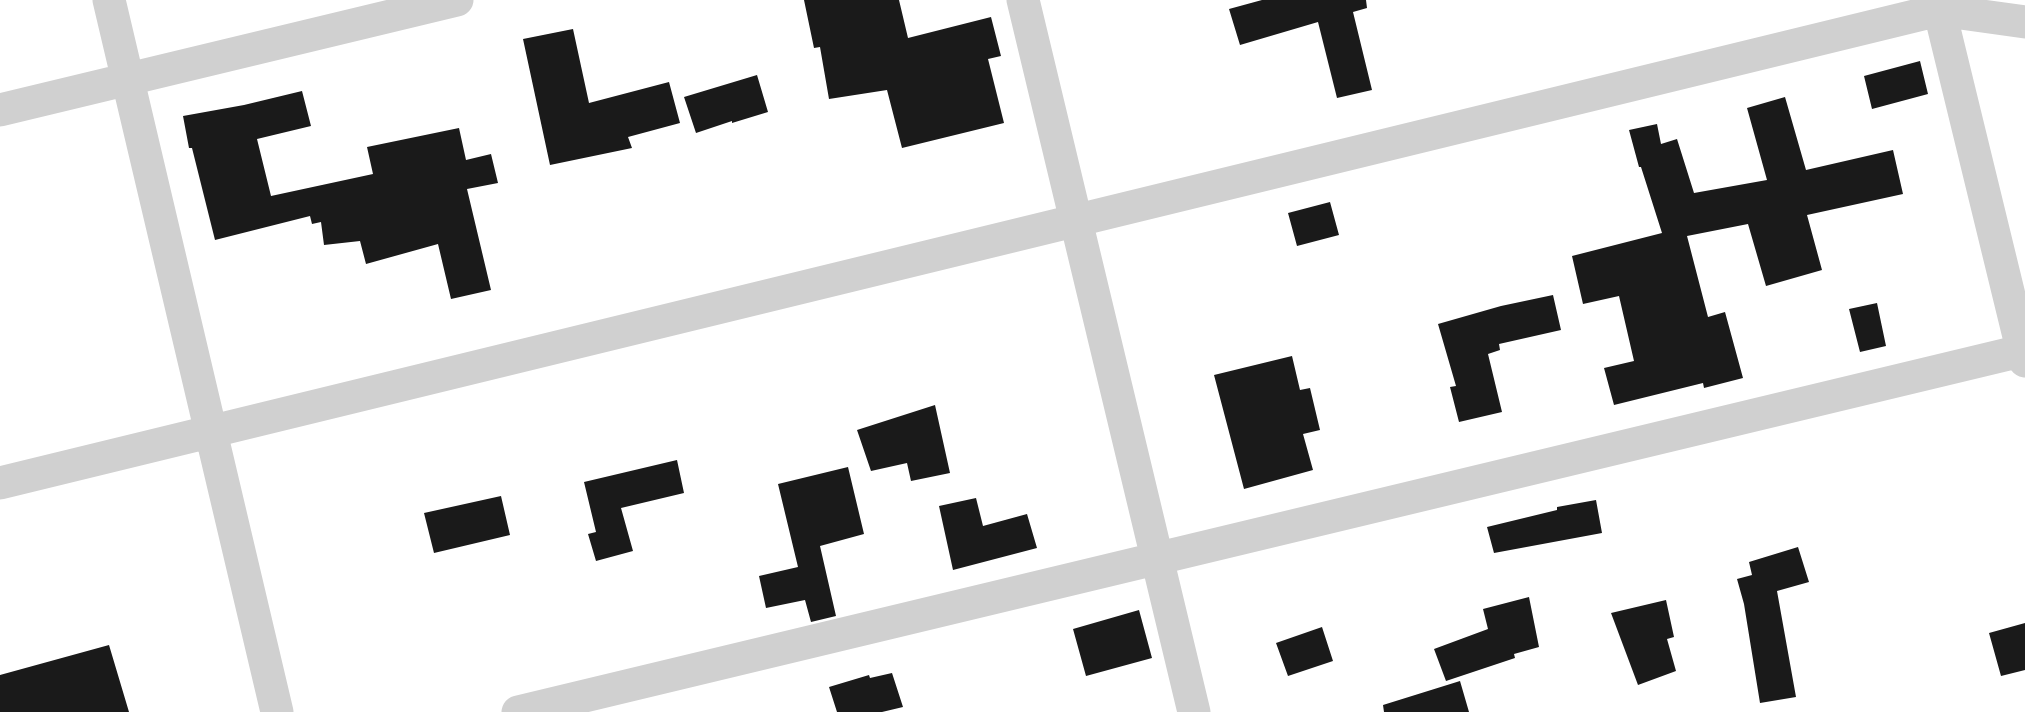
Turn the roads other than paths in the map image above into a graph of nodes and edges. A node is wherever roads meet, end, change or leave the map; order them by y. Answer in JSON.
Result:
{"nodes":[{"id":1,"x":109,"y":0,"type":"edge"},
{"id":2,"x":457,"y":0,"type":"edge"},
{"id":3,"x":1023,"y":0,"type":"edge"},
{"id":4,"x":1938,"y":5,"type":"edge"},
{"id":5,"x":2025,"y":22,"type":"edge"},
{"id":6,"x":128,"y":79,"type":"junction"},
{"id":7,"x":0,"y":110,"type":"edge"},
{"id":8,"x":1076,"y":220,"type":"junction"},
{"id":9,"x":2024,"y":353,"type":"edge"},
{"id":10,"x":211,"y":432,"type":"junction"},
{"id":11,"x":0,"y":483,"type":"edge"},
{"id":12,"x":1157,"y":558,"type":"junction"},
{"id":13,"x":277,"y":712,"type":"edge"},
{"id":14,"x":519,"y":712,"type":"edge"},
{"id":15,"x":1194,"y":712,"type":"edge"}],
"edges":[{"from":1,"to":6,"type":"street"},
{"from":2,"to":6,"type":"street"},
{"from":3,"to":8,"type":"street"},
{"from":4,"to":5,"type":"street"},
{"from":4,"to":8,"type":"street"},
{"from":4,"to":9,"type":"street"},
{"from":6,"to":7,"type":"street"},
{"from":6,"to":10,"type":"street"},
{"from":8,"to":10,"type":"street"},
{"from":8,"to":12,"type":"street"},
{"from":9,"to":12,"type":"street"},
{"from":10,"to":11,"type":"street"},
{"from":10,"to":13,"type":"street"},
{"from":12,"to":14,"type":"street"},
{"from":12,"to":15,"type":"street"}]}
